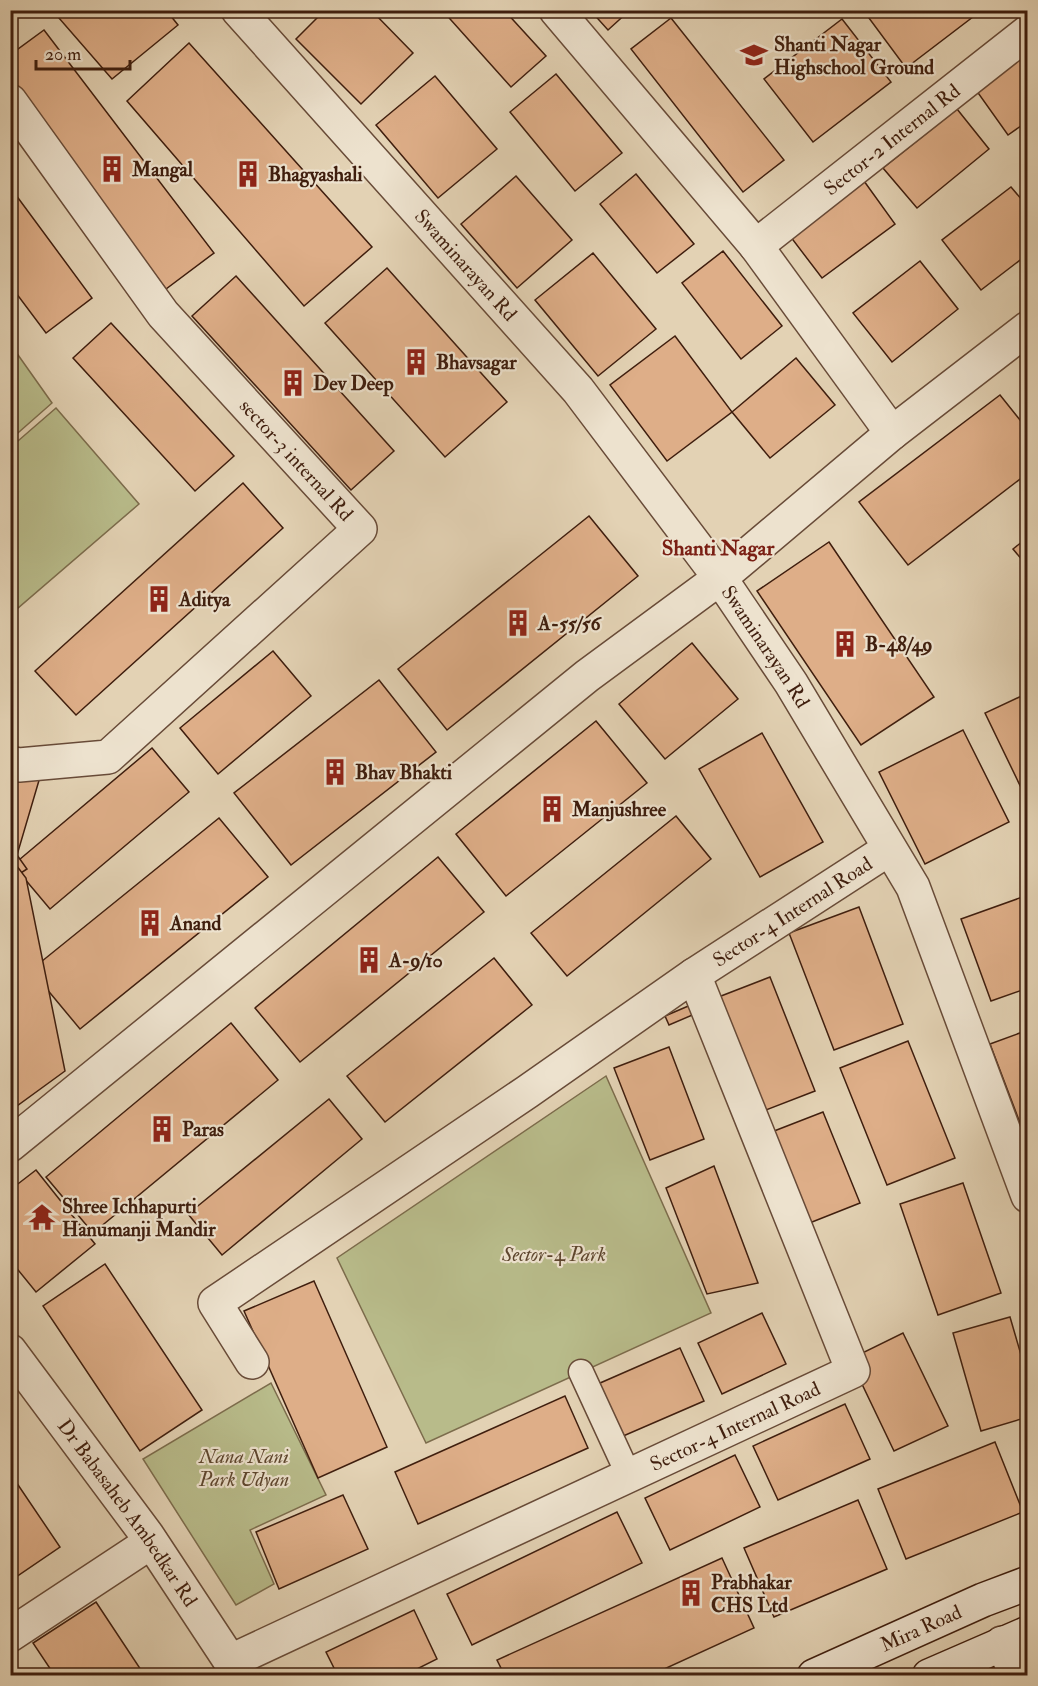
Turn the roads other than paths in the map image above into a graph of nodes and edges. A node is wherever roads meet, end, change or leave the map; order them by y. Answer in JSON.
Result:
{"nodes":[{"id":1,"x":238,"y":10,"type":"edge"},
{"id":2,"x":556,"y":10,"type":"edge"},
{"id":3,"x":1028,"y":32,"type":"edge"},
{"id":4,"x":10,"y":101,"type":"edge"},
{"id":5,"x":756,"y":246,"type":"junction"},
{"id":6,"x":1028,"y":328,"type":"edge"},
{"id":7,"x":892,"y":433,"type":"junction"},
{"id":8,"x":720,"y":578,"type":"junction"},
{"id":9,"x":10,"y":763,"type":"edge"},
{"id":10,"x":889,"y":849,"type":"junction"},
{"id":11,"x":694,"y":975,"type":"junction"},
{"id":12,"x":10,"y":1145,"type":"edge"},
{"id":13,"x":1028,"y":1196,"type":"edge"},
{"id":14,"x":10,"y":1351,"type":"edge"},
{"id":15,"x":252,"y":1362,"type":"dead end"},
{"id":16,"x":581,"y":1372,"type":"dead end"},
{"id":17,"x":629,"y":1476,"type":"junction"},
{"id":18,"x":152,"y":1542,"type":"junction"},
{"id":19,"x":1028,"y":1583,"type":"edge"},
{"id":20,"x":10,"y":1635,"type":"edge"},
{"id":21,"x":1015,"y":1638,"type":"edge"},
{"id":22,"x":236,"y":1668,"type":"edge"},
{"id":23,"x":814,"y":1676,"type":"edge"},
{"id":24,"x":929,"y":1676,"type":"edge"},
{"id":25,"x":1017,"y":1676,"type":"edge"}],
"edges":[{"from":1,"to":8,"type":"street","name":"Swaminarayan Rd"},
{"from":2,"to":5,"type":"street"},
{"from":3,"to":5,"type":"street","name":"Sector-2 Internal Rd"},
{"from":4,"to":9,"type":"street","name":"sector-3 internal Rd"},
{"from":5,"to":7,"type":"street"},
{"from":6,"to":7,"type":"street"},
{"from":7,"to":8,"type":"street"},
{"from":8,"to":10,"type":"street","name":"Swaminarayan Rd"},
{"from":8,"to":12,"type":"street"},
{"from":10,"to":11,"type":"street","name":"Sector-4 Internal Road"},
{"from":10,"to":13,"type":"street","name":"Swaminarayan Rd"},
{"from":11,"to":15,"type":"street","name":"Sector-4 Internal Road"},
{"from":11,"to":17,"type":"street","name":"Sector-4 Internal Road"},
{"from":14,"to":18,"type":"street","name":"Dr Babasaheb Ambedkar Rd"},
{"from":16,"to":17,"type":"street"},
{"from":17,"to":22,"type":"street","name":"Sector-4 Internal Road"},
{"from":18,"to":20,"type":"street"},
{"from":18,"to":22,"type":"street","name":"Dr Babasaheb Ambedkar Rd"},
{"from":19,"to":23,"type":"street","name":"Mira Road"},
{"from":21,"to":24,"type":"street"},
{"from":21,"to":25,"type":"street"}]}
